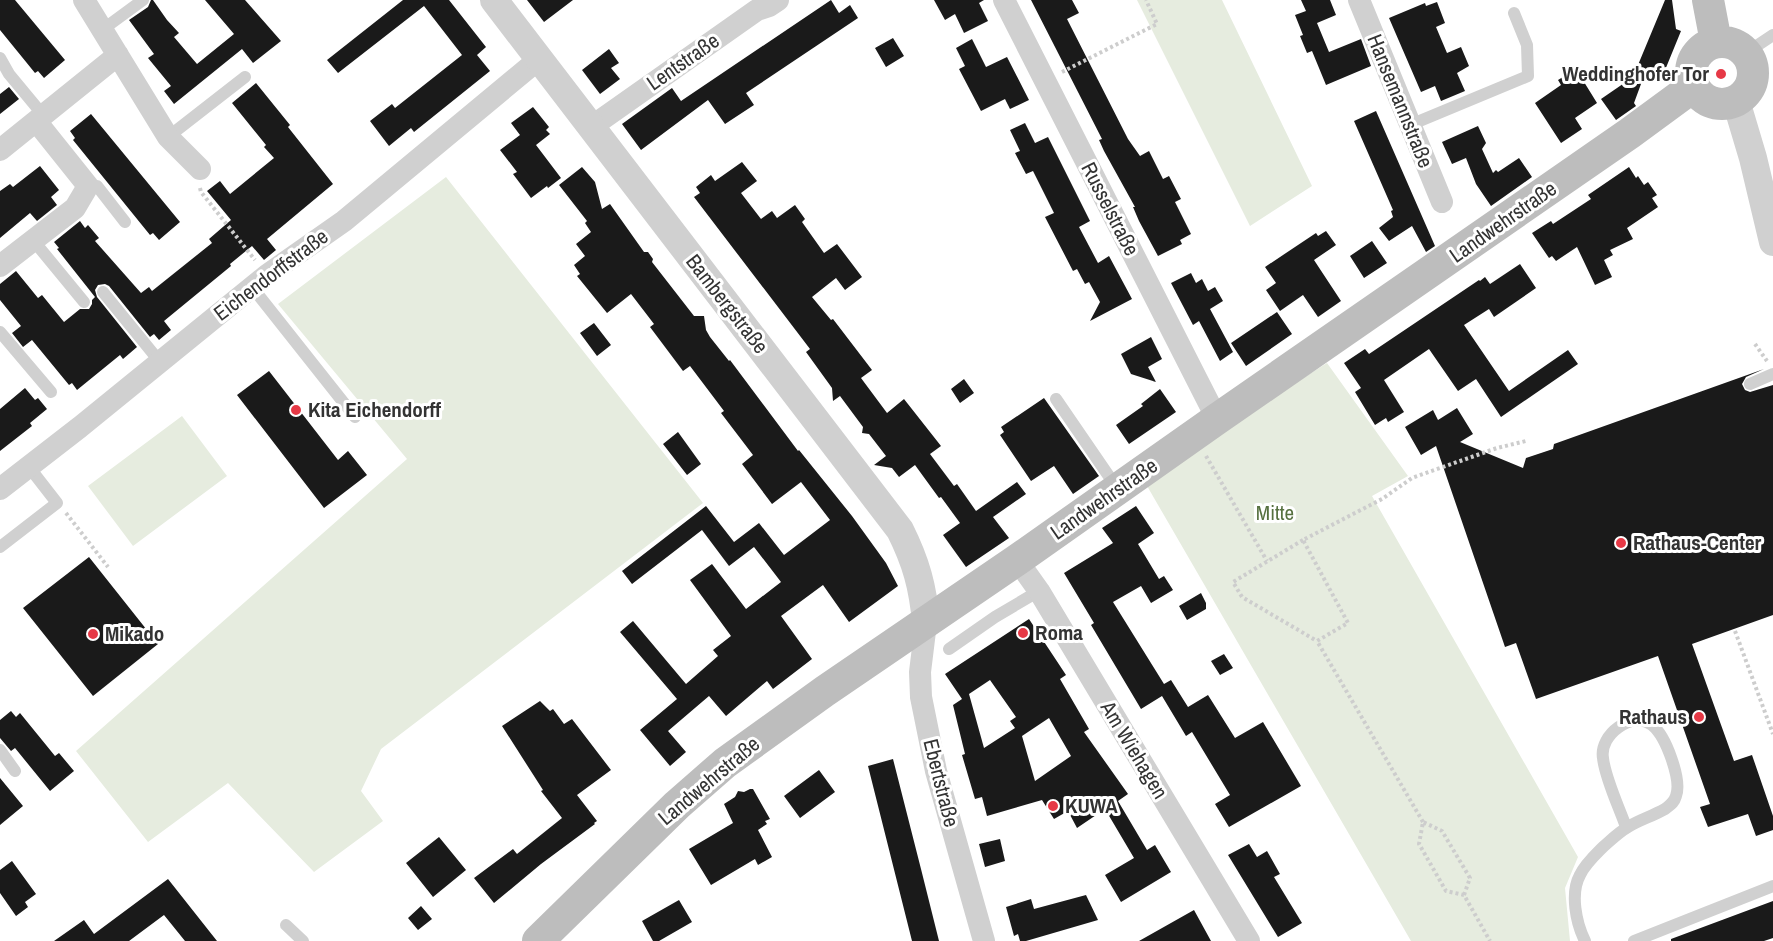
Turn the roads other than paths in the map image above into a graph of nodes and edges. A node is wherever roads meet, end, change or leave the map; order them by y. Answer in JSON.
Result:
{"nodes":[{"id":1,"x":84,"y":0,"type":"edge"},
{"id":2,"x":143,"y":0,"type":"edge"},
{"id":3,"x":494,"y":0,"type":"edge"},
{"id":4,"x":778,"y":0,"type":"edge"},
{"id":5,"x":1004,"y":0,"type":"edge"},
{"id":6,"x":1359,"y":0,"type":"edge"},
{"id":7,"x":1708,"y":0,"type":"edge"},
{"id":8,"x":1514,"y":12,"type":"dead end"},
{"id":9,"x":102,"y":30,"type":"junction"},
{"id":10,"x":1773,"y":36,"type":"edge"},
{"id":11,"x":1716,"y":42,"type":"junction"},
{"id":12,"x":1746,"y":52,"type":"junction"},
{"id":13,"x":118,"y":55,"type":"junction"},
{"id":14,"x":0,"y":58,"type":"edge"},
{"id":15,"x":539,"y":59,"type":"junction"},
{"id":16,"x":245,"y":77,"type":"dead end"},
{"id":17,"x":1694,"y":86,"type":"junction"},
{"id":18,"x":1736,"y":101,"type":"junction"},
{"id":19,"x":39,"y":118,"type":"junction"},
{"id":20,"x":1410,"y":125,"type":"junction"},
{"id":21,"x":591,"y":127,"type":"junction"},
{"id":22,"x":168,"y":136,"type":"junction"},
{"id":23,"x":0,"y":150,"type":"edge"},
{"id":24,"x":200,"y":169,"type":"road end"},
{"id":25,"x":88,"y":186,"type":"junction"},
{"id":26,"x":1442,"y":202,"type":"dead end"},
{"id":27,"x":125,"y":222,"type":"dead end"},
{"id":28,"x":33,"y":240,"type":"junction"},
{"id":29,"x":1773,"y":242,"type":"edge"},
{"id":30,"x":0,"y":266,"type":"edge"},
{"id":31,"x":259,"y":281,"type":"junction"},
{"id":32,"x":103,"y":292,"type":"dead end"},
{"id":33,"x":84,"y":302,"type":"dead end"},
{"id":34,"x":0,"y":332,"type":"edge"},
{"id":35,"x":160,"y":362,"type":"junction"},
{"id":36,"x":1773,"y":374,"type":"edge"},
{"id":37,"x":1750,"y":384,"type":"dead end"},
{"id":38,"x":51,"y":392,"type":"dead end"},
{"id":39,"x":1056,"y":399,"type":"dead end"},
{"id":40,"x":355,"y":417,"type":"dead end"},
{"id":41,"x":1205,"y":427,"type":"junction"},
{"id":42,"x":29,"y":467,"type":"junction"},
{"id":43,"x":0,"y":489,"type":"edge"},
{"id":44,"x":1118,"y":489,"type":"junction"},
{"id":45,"x":0,"y":547,"type":"edge"},
{"id":46,"x":1017,"y":560,"type":"junction"},
{"id":47,"x":1044,"y":600,"type":"junction"},
{"id":48,"x":926,"y":623,"type":"junction"},
{"id":49,"x":949,"y":649,"type":"dead end"},
{"id":50,"x":0,"y":750,"type":"edge"},
{"id":51,"x":15,"y":771,"type":"dead end"},
{"id":52,"x":1626,"y":827,"type":"junction"},
{"id":53,"x":1773,"y":886,"type":"edge"},
{"id":54,"x":286,"y":925,"type":"dead end"},
{"id":55,"x":303,"y":941,"type":"edge"},
{"id":56,"x":538,"y":941,"type":"edge"},
{"id":57,"x":984,"y":941,"type":"edge"},
{"id":58,"x":1249,"y":941,"type":"edge"},
{"id":59,"x":1585,"y":941,"type":"edge"},
{"id":60,"x":1634,"y":941,"type":"edge"}],
"edges":[{"from":1,"to":9,"type":"street"},
{"from":2,"to":9,"type":"lane"},
{"from":3,"to":15,"type":"street","name":"Bambergstraße"},
{"from":4,"to":21,"type":"street","name":"Lentstraße"},
{"from":5,"to":41,"type":"street","name":"Russelstraße"},
{"from":6,"to":20,"type":"street","name":"Hansemannstraße"},
{"from":7,"to":11,"type":"main road"},
{"from":8,"to":20,"type":"lane"},
{"from":9,"to":13,"type":"street"},
{"from":10,"to":12,"type":"lane"},
{"from":11,"to":12,"type":"main road"},
{"from":11,"to":17,"type":"main road"},
{"from":12,"to":18,"type":"main road"},
{"from":13,"to":19,"type":"street"},
{"from":13,"to":22,"type":"street"},
{"from":14,"to":19,"type":"lane"},
{"from":15,"to":21,"type":"street","name":"Bambergstraße"},
{"from":15,"to":31,"type":"street","name":"Eichendorffstraße"},
{"from":16,"to":22,"type":"lane"},
{"from":17,"to":18,"type":"main road"},
{"from":17,"to":41,"type":"main road","name":"Landwehrstraße"},
{"from":18,"to":29,"type":"street"},
{"from":19,"to":23,"type":"street"},
{"from":19,"to":25,"type":"street"},
{"from":20,"to":26,"type":"street","name":"Hansemannstraße"},
{"from":21,"to":48,"type":"street","name":"Bambergstraße"},
{"from":22,"to":24,"type":"street"},
{"from":25,"to":27,"type":"lane"},
{"from":25,"to":28,"type":"street"},
{"from":28,"to":30,"type":"street"},
{"from":28,"to":33,"type":"lane"},
{"from":31,"to":35,"type":"street","name":"Eichendorffstraße"},
{"from":31,"to":40,"type":"lane"},
{"from":32,"to":35,"type":"lane"},
{"from":34,"to":38,"type":"lane"},
{"from":35,"to":42,"type":"street","name":"Eichendorffstraße"},
{"from":36,"to":37,"type":"lane"},
{"from":39,"to":44,"type":"lane"},
{"from":41,"to":44,"type":"main road","name":"Landwehrstraße"},
{"from":42,"to":43,"type":"street","name":"Eichendorffstraße"},
{"from":42,"to":45,"type":"lane"},
{"from":44,"to":46,"type":"main road","name":"Landwehrstraße"},
{"from":46,"to":47,"type":"street","name":"Am Wiehagen"},
{"from":46,"to":48,"type":"main road","name":"Landwehrstraße"},
{"from":47,"to":49,"type":"lane"},
{"from":47,"to":58,"type":"street","name":"Am Wiehagen"},
{"from":48,"to":56,"type":"main road","name":"Landwehrstraße"},
{"from":48,"to":57,"type":"street","name":"Ebertstraße"},
{"from":50,"to":51,"type":"lane"},
{"from":52,"to":52,"type":"lane"},
{"from":52,"to":59,"type":"lane"},
{"from":53,"to":60,"type":"lane"},
{"from":54,"to":55,"type":"lane"}]}
